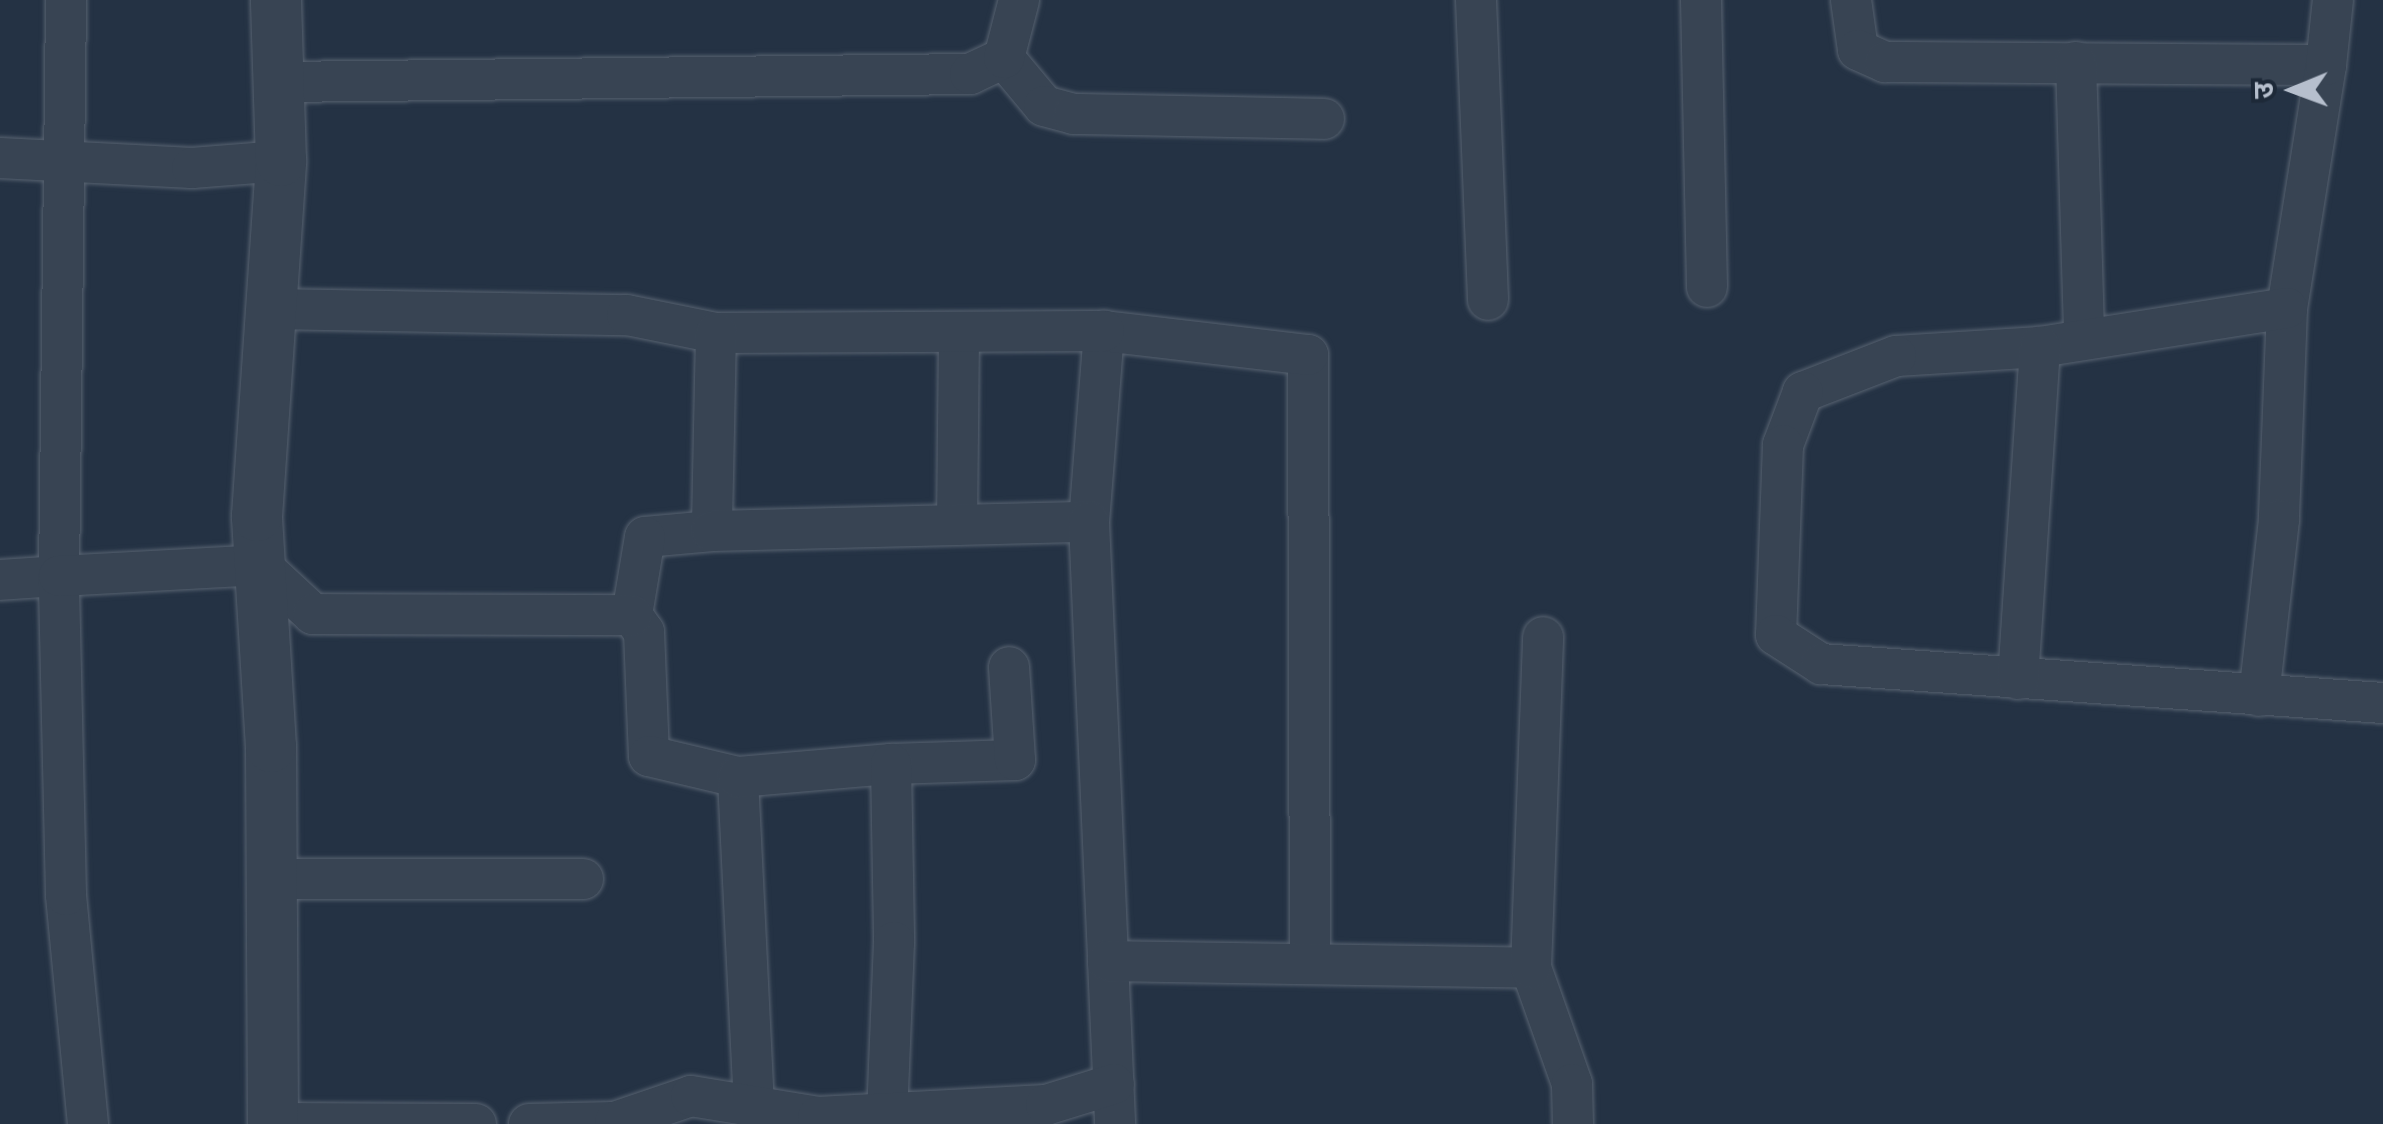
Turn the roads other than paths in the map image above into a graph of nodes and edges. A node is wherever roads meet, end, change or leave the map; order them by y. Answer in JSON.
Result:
{"nodes":[{"id":1,"x":66,"y":0,"type":"edge"},
{"id":2,"x":276,"y":0,"type":"edge"},
{"id":3,"x":1019,"y":0,"type":"edge"},
{"id":4,"x":1476,"y":0,"type":"edge"},
{"id":5,"x":1702,"y":0,"type":"edge"},
{"id":6,"x":1851,"y":0,"type":"edge"},
{"id":7,"x":2333,"y":0,"type":"edge"},
{"id":8,"x":1004,"y":58,"type":"junction"},
{"id":9,"x":2076,"y":62,"type":"junction"},
{"id":10,"x":2326,"y":65,"type":"junction"},
{"id":11,"x":279,"y":82,"type":"junction"},
{"id":12,"x":1324,"y":118,"type":"dead end"},
{"id":13,"x":0,"y":158,"type":"edge"},
{"id":14,"x":60,"y":159,"type":"junction"},
{"id":15,"x":281,"y":161,"type":"junction"},
{"id":16,"x":1708,"y":287,"type":"dead end"},
{"id":17,"x":1488,"y":300,"type":"dead end"},
{"id":18,"x":2287,"y":308,"type":"junction"},
{"id":19,"x":271,"y":309,"type":"junction"},
{"id":20,"x":959,"y":332,"type":"junction"},
{"id":21,"x":1104,"y":332,"type":"junction"},
{"id":22,"x":716,"y":333,"type":"junction"},
{"id":23,"x":2084,"y":336,"type":"junction"},
{"id":24,"x":2040,"y":347,"type":"junction"},
{"id":25,"x":1089,"y":522,"type":"junction"},
{"id":26,"x":957,"y":525,"type":"junction"},
{"id":27,"x":712,"y":531,"type":"junction"},
{"id":28,"x":260,"y":565,"type":"junction"},
{"id":29,"x":59,"y":576,"type":"junction"},
{"id":30,"x":0,"y":580,"type":"edge"},
{"id":31,"x":632,"y":614,"type":"junction"},
{"id":32,"x":1543,"y":637,"type":"dead end"},
{"id":33,"x":1009,"y":667,"type":"dead end"},
{"id":34,"x":2018,"y":679,"type":"junction"},
{"id":35,"x":2260,"y":696,"type":"junction"},
{"id":36,"x":2383,"y":703,"type":"edge"},
{"id":37,"x":891,"y":764,"type":"junction"},
{"id":38,"x":738,"y":777,"type":"junction"},
{"id":39,"x":272,"y":878,"type":"junction"},
{"id":40,"x":583,"y":879,"type":"dead end"},
{"id":41,"x":1108,"y":961,"type":"junction"},
{"id":42,"x":1310,"y":964,"type":"junction"},
{"id":43,"x":1531,"y":968,"type":"junction"},
{"id":44,"x":1115,"y":1104,"type":"edge"},
{"id":45,"x":754,"y":1106,"type":"junction"},
{"id":46,"x":887,"y":1113,"type":"junction"},
{"id":47,"x":88,"y":1124,"type":"edge"},
{"id":48,"x":272,"y":1124,"type":"edge"},
{"id":49,"x":476,"y":1124,"type":"edge"},
{"id":50,"x":529,"y":1124,"type":"edge"},
{"id":51,"x":1573,"y":1124,"type":"edge"}],
"edges":[{"from":1,"to":14,"type":"street"},
{"from":2,"to":11,"type":"street"},
{"from":3,"to":8,"type":"street"},
{"from":4,"to":17,"type":"street"},
{"from":5,"to":16,"type":"street"},
{"from":6,"to":9,"type":"street"},
{"from":7,"to":10,"type":"street"},
{"from":8,"to":11,"type":"street"},
{"from":8,"to":12,"type":"street"},
{"from":9,"to":10,"type":"street"},
{"from":9,"to":23,"type":"street"},
{"from":10,"to":18,"type":"street"},
{"from":11,"to":15,"type":"street"},
{"from":13,"to":14,"type":"street"},
{"from":14,"to":15,"type":"street"},
{"from":14,"to":29,"type":"street"},
{"from":15,"to":19,"type":"street"},
{"from":18,"to":23,"type":"street"},
{"from":18,"to":35,"type":"street"},
{"from":19,"to":22,"type":"street"},
{"from":19,"to":28,"type":"street"},
{"from":20,"to":21,"type":"street"},
{"from":20,"to":22,"type":"street"},
{"from":20,"to":26,"type":"street"},
{"from":21,"to":25,"type":"street"},
{"from":21,"to":42,"type":"street"},
{"from":22,"to":27,"type":"street"},
{"from":23,"to":24,"type":"street"},
{"from":24,"to":34,"type":"street"},
{"from":24,"to":34,"type":"street"},
{"from":25,"to":26,"type":"street"},
{"from":25,"to":41,"type":"street"},
{"from":26,"to":27,"type":"street"},
{"from":27,"to":31,"type":"street"},
{"from":28,"to":29,"type":"street"},
{"from":28,"to":31,"type":"street"},
{"from":28,"to":39,"type":"street"},
{"from":29,"to":30,"type":"street"},
{"from":29,"to":47,"type":"street"},
{"from":31,"to":38,"type":"street"},
{"from":32,"to":43,"type":"street"},
{"from":33,"to":37,"type":"street"},
{"from":34,"to":35,"type":"street"},
{"from":35,"to":36,"type":"street"},
{"from":37,"to":38,"type":"street"},
{"from":37,"to":46,"type":"street"},
{"from":38,"to":45,"type":"street"},
{"from":39,"to":40,"type":"street"},
{"from":39,"to":48,"type":"street"},
{"from":41,"to":42,"type":"street"},
{"from":41,"to":44,"type":"street"},
{"from":42,"to":43,"type":"street"},
{"from":43,"to":51,"type":"street"},
{"from":44,"to":46,"type":"street"},
{"from":45,"to":46,"type":"street"},
{"from":45,"to":50,"type":"street"},
{"from":48,"to":49,"type":"street"}]}
